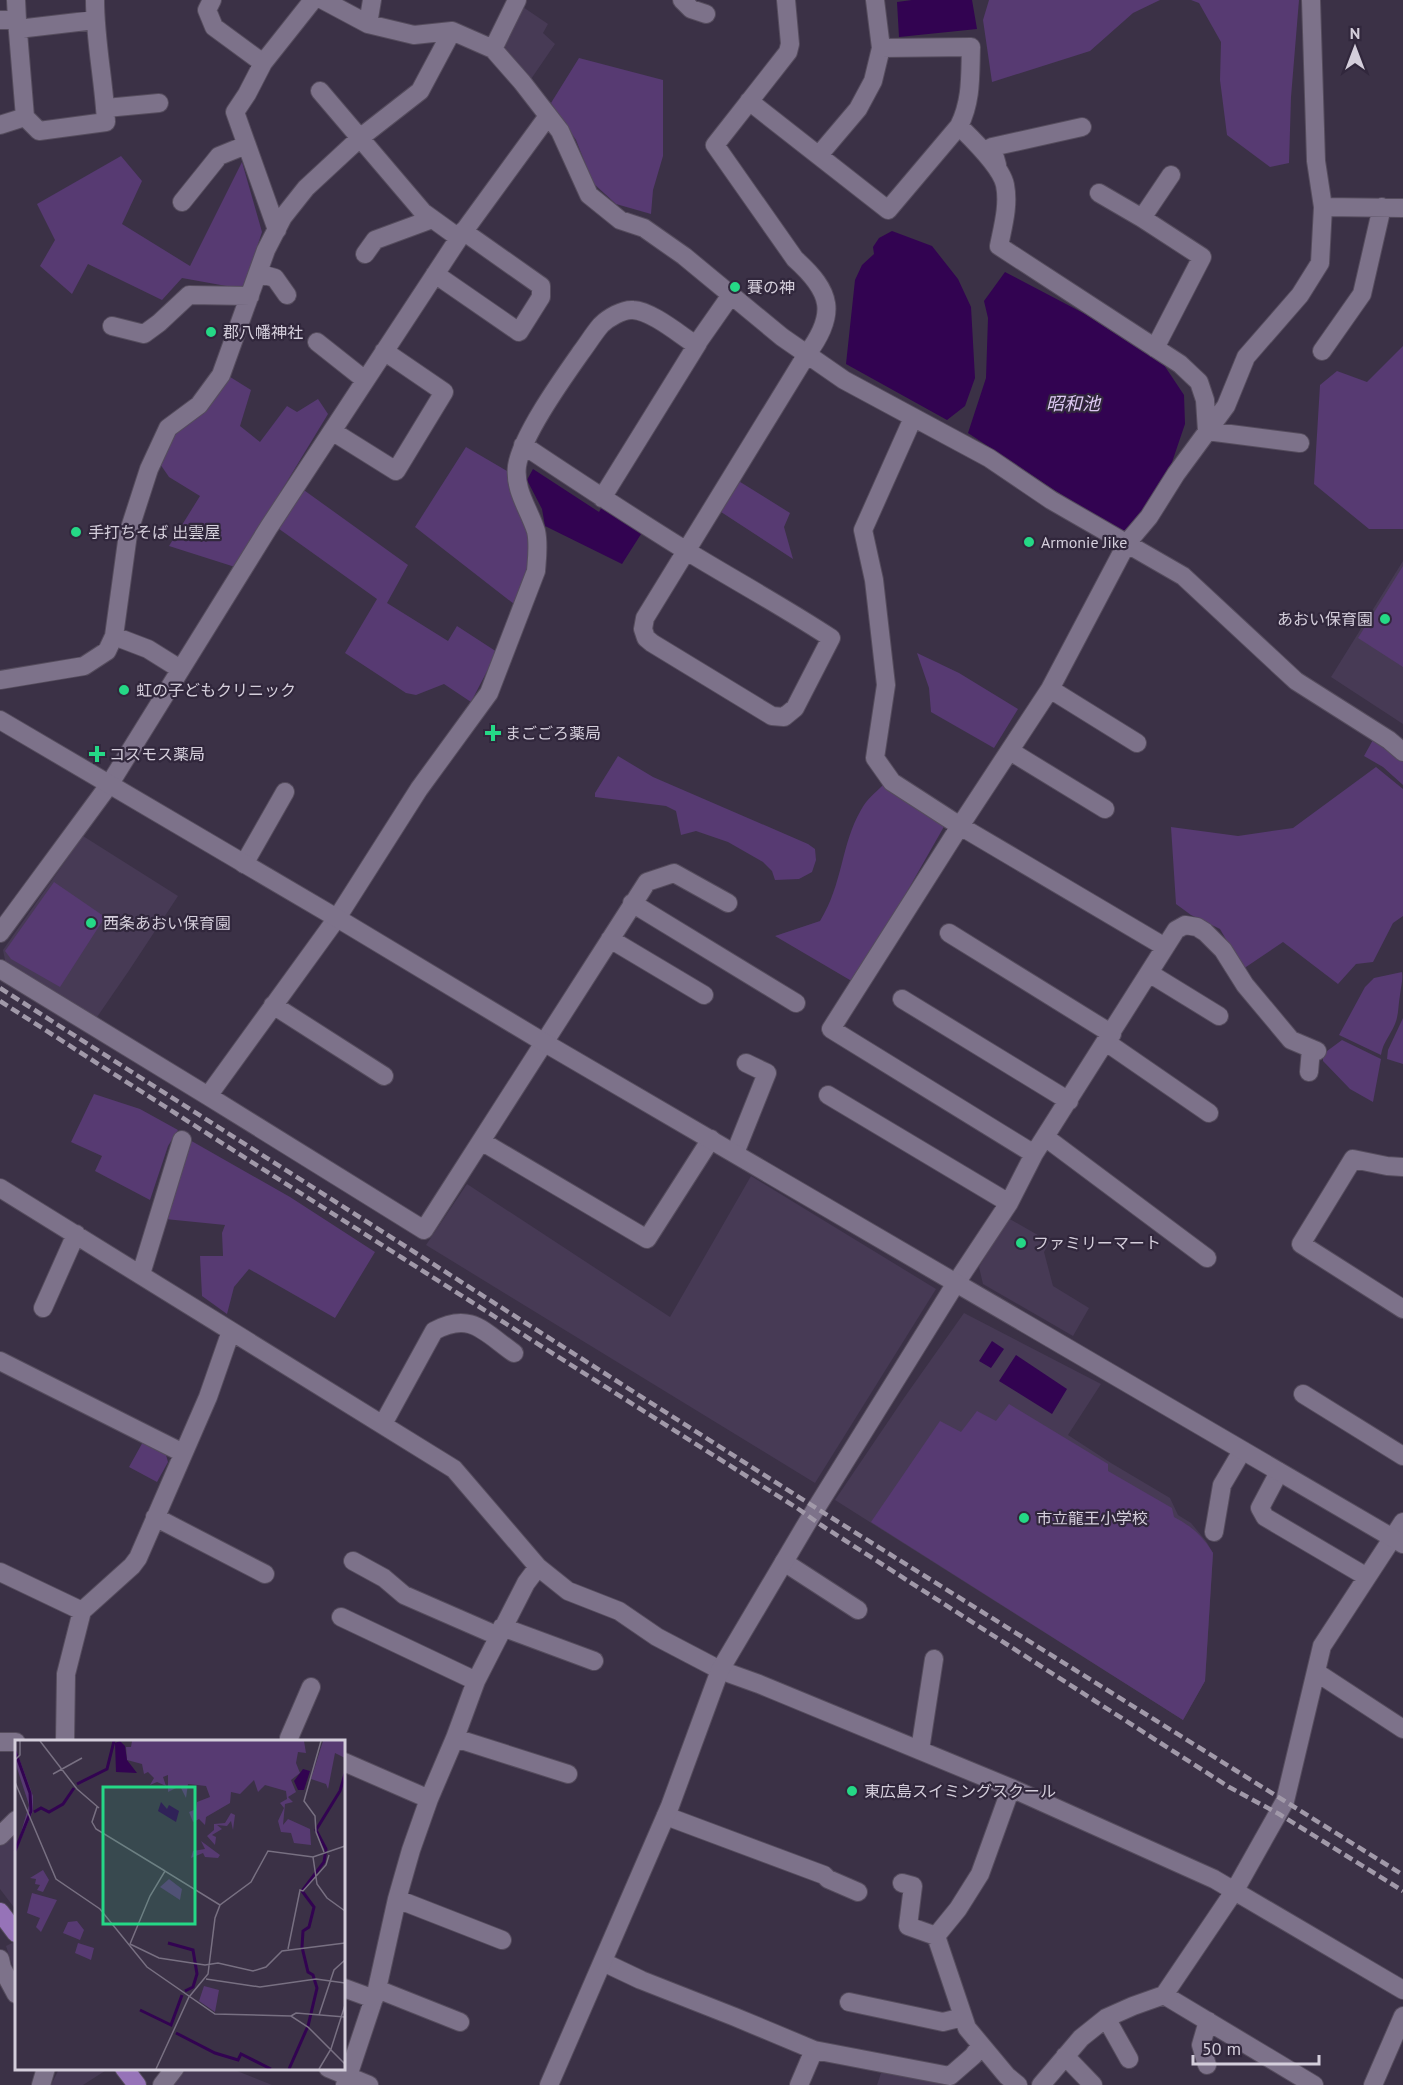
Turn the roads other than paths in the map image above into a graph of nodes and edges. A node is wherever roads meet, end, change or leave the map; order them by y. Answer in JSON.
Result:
{"nodes":[{"id":1,"x":16,"y":0,"type":"edge"},
{"id":2,"x":95,"y":0,"type":"edge"},
{"id":3,"x":212,"y":0,"type":"edge"},
{"id":4,"x":313,"y":0,"type":"edge"},
{"id":5,"x":322,"y":0,"type":"edge"},
{"id":6,"x":372,"y":0,"type":"edge"},
{"id":7,"x":517,"y":0,"type":"edge"},
{"id":8,"x":682,"y":0,"type":"edge"},
{"id":9,"x":786,"y":0,"type":"edge"},
{"id":10,"x":875,"y":0,"type":"edge"},
{"id":11,"x":1311,"y":0,"type":"edge"},
{"id":12,"x":706,"y":14,"type":"dead end"},
{"id":13,"x":95,"y":21,"type":"junction"},
{"id":14,"x":12,"y":23,"type":"edge"},
{"id":15,"x":368,"y":24,"type":"junction"},
{"id":16,"x":452,"y":31,"type":"junction"},
{"id":17,"x":881,"y":48,"type":"junction"},
{"id":18,"x":493,"y":50,"type":"junction"},
{"id":19,"x":263,"y":63,"type":"junction"},
{"id":20,"x":320,"y":91,"type":"dead end"},
{"id":21,"x":749,"y":101,"type":"junction"},
{"id":22,"x":159,"y":103,"type":"dead end"},
{"id":23,"x":105,"y":108,"type":"junction"},
{"id":24,"x":548,"y":116,"type":"junction"},
{"id":25,"x":25,"y":117,"type":"junction"},
{"id":26,"x":0,"y":125,"type":"edge"},
{"id":27,"x":959,"y":126,"type":"junction"},
{"id":28,"x":1082,"y":127,"type":"dead end"},
{"id":29,"x":361,"y":137,"type":"junction"},
{"id":30,"x":246,"y":144,"type":"junction"},
{"id":31,"x":819,"y":155,"type":"junction"},
{"id":32,"x":1000,"y":175,"type":"junction"},
{"id":33,"x":1171,"y":175,"type":"dead end"},
{"id":34,"x":1099,"y":193,"type":"dead end"},
{"id":35,"x":182,"y":202,"type":"dead end"},
{"id":36,"x":1323,"y":207,"type":"junction"},
{"id":37,"x":1382,"y":207,"type":"junction"},
{"id":38,"x":1403,"y":208,"type":"edge"},
{"id":39,"x":1143,"y":218,"type":"junction"},
{"id":40,"x":432,"y":219,"type":"junction"},
{"id":41,"x":277,"y":230,"type":"junction"},
{"id":42,"x":461,"y":235,"type":"junction"},
{"id":43,"x":365,"y":254,"type":"dead end"},
{"id":44,"x":258,"y":273,"type":"junction"},
{"id":45,"x":435,"y":274,"type":"junction"},
{"id":46,"x":286,"y":295,"type":"dead end"},
{"id":47,"x":731,"y":295,"type":"junction"},
{"id":48,"x":250,"y":296,"type":"junction"},
{"id":49,"x":112,"y":326,"type":"dead end"},
{"id":50,"x":317,"y":342,"type":"dead end"},
{"id":51,"x":698,"y":343,"type":"junction"},
{"id":52,"x":1155,"y":348,"type":"junction"},
{"id":53,"x":384,"y":351,"type":"junction"},
{"id":54,"x":1322,"y":351,"type":"dead end"},
{"id":55,"x":807,"y":354,"type":"junction"},
{"id":56,"x":365,"y":380,"type":"junction"},
{"id":57,"x":913,"y":418,"type":"junction"},
{"id":58,"x":332,"y":431,"type":"junction"},
{"id":59,"x":1207,"y":431,"type":"junction"},
{"id":60,"x":1299,"y":443,"type":"dead end"},
{"id":61,"x":523,"y":445,"type":"junction"},
{"id":62,"x":602,"y":498,"type":"junction"},
{"id":63,"x":1127,"y":543,"type":"junction"},
{"id":64,"x":686,"y":550,"type":"junction"},
{"id":65,"x":114,"y":636,"type":"junction"},
{"id":66,"x":180,"y":669,"type":"junction"},
{"id":67,"x":0,"y":680,"type":"edge"},
{"id":68,"x":1050,"y":689,"type":"junction"},
{"id":69,"x":0,"y":720,"type":"edge"},
{"id":70,"x":1137,"y":743,"type":"dead end"},
{"id":71,"x":1010,"y":751,"type":"junction"},
{"id":72,"x":1403,"y":752,"type":"edge"},
{"id":73,"x":109,"y":786,"type":"junction"},
{"id":74,"x":285,"y":792,"type":"dead end"},
{"id":75,"x":1105,"y":809,"type":"dead end"},
{"id":76,"x":960,"y":826,"type":"junction"},
{"id":77,"x":244,"y":864,"type":"junction"},
{"id":78,"x":632,"y":903,"type":"junction"},
{"id":79,"x":728,"y":903,"type":"dead end"},
{"id":80,"x":337,"y":918,"type":"junction"},
{"id":81,"x":0,"y":933,"type":"edge"},
{"id":82,"x":949,"y":933,"type":"dead end"},
{"id":83,"x":610,"y":939,"type":"junction"},
{"id":84,"x":1165,"y":946,"type":"junction"},
{"id":85,"x":0,"y":969,"type":"edge"},
{"id":86,"x":1149,"y":973,"type":"junction"},
{"id":87,"x":704,"y":995,"type":"dead end"},
{"id":88,"x":902,"y":999,"type":"dead end"},
{"id":89,"x":796,"y":1003,"type":"dead end"},
{"id":90,"x":273,"y":1005,"type":"junction"},
{"id":91,"x":1219,"y":1016,"type":"dead end"},
{"id":92,"x":1109,"y":1038,"type":"junction"},
{"id":93,"x":545,"y":1043,"type":"junction"},
{"id":94,"x":746,"y":1063,"type":"dead end"},
{"id":95,"x":1309,"y":1072,"type":"dead end"},
{"id":96,"x":384,"y":1076,"type":"dead end"},
{"id":97,"x":828,"y":1095,"type":"dead end"},
{"id":98,"x":208,"y":1096,"type":"junction"},
{"id":99,"x":1069,"y":1101,"type":"junction"},
{"id":100,"x":1209,"y":1113,"type":"dead end"},
{"id":101,"x":1045,"y":1137,"type":"junction"},
{"id":102,"x":711,"y":1139,"type":"junction"},
{"id":103,"x":182,"y":1140,"type":"dead end"},
{"id":104,"x":481,"y":1141,"type":"junction"},
{"id":105,"x":735,"y":1153,"type":"junction"},
{"id":106,"x":1034,"y":1154,"type":"junction"},
{"id":107,"x":1403,"y":1167,"type":"edge"},
{"id":108,"x":2,"y":1193,"type":"edge"},
{"id":109,"x":1009,"y":1203,"type":"junction"},
{"id":110,"x":76,"y":1234,"type":"junction"},
{"id":111,"x":1207,"y":1258,"type":"dead end"},
{"id":112,"x":141,"y":1274,"type":"junction"},
{"id":113,"x":956,"y":1284,"type":"junction"},
{"id":114,"x":43,"y":1308,"type":"dead end"},
{"id":115,"x":1403,"y":1309,"type":"edge"},
{"id":116,"x":231,"y":1331,"type":"junction"},
{"id":117,"x":514,"y":1353,"type":"dead end"},
{"id":118,"x":0,"y":1361,"type":"edge"},
{"id":119,"x":1304,"y":1394,"type":"dead end"},
{"id":120,"x":383,"y":1424,"type":"junction"},
{"id":121,"x":1242,"y":1451,"type":"junction"},
{"id":122,"x":183,"y":1453,"type":"junction"},
{"id":123,"x":1403,"y":1456,"type":"edge"},
{"id":124,"x":1279,"y":1472,"type":"junction"},
{"id":125,"x":155,"y":1517,"type":"junction"},
{"id":126,"x":1403,"y":1522,"type":"edge"},
{"id":127,"x":1214,"y":1532,"type":"dead end"},
{"id":128,"x":1398,"y":1541,"type":"edge"},
{"id":129,"x":354,"y":1561,"type":"dead end"},
{"id":130,"x":784,"y":1562,"type":"junction"},
{"id":131,"x":538,"y":1567,"type":"junction"},
{"id":132,"x":0,"y":1572,"type":"edge"},
{"id":133,"x":265,"y":1574,"type":"dead end"},
{"id":134,"x":1367,"y":1577,"type":"junction"},
{"id":135,"x":858,"y":1610,"type":"dead end"},
{"id":136,"x":82,"y":1611,"type":"junction"},
{"id":137,"x":341,"y":1617,"type":"dead end"},
{"id":138,"x":500,"y":1632,"type":"junction"},
{"id":139,"x":934,"y":1659,"type":"dead end"},
{"id":140,"x":594,"y":1661,"type":"dead end"},
{"id":141,"x":720,"y":1670,"type":"junction"},
{"id":142,"x":1316,"y":1672,"type":"junction"},
{"id":143,"x":476,"y":1681,"type":"junction"},
{"id":144,"x":311,"y":1687,"type":"dead end"},
{"id":145,"x":1403,"y":1729,"type":"edge"},
{"id":146,"x":455,"y":1738,"type":"junction"},
{"id":147,"x":65,"y":1740,"type":"edge"},
{"id":148,"x":292,"y":1740,"type":"edge"},
{"id":149,"x":920,"y":1750,"type":"junction"},
{"id":150,"x":345,"y":1762,"type":"edge"},
{"id":151,"x":568,"y":1774,"type":"dead end"},
{"id":152,"x":1011,"y":1788,"type":"junction"},
{"id":153,"x":429,"y":1799,"type":"junction"},
{"id":154,"x":666,"y":1816,"type":"junction"},
{"id":155,"x":15,"y":1821,"type":"edge"},
{"id":156,"x":0,"y":1836,"type":"edge"},
{"id":157,"x":902,"y":1883,"type":"dead end"},
{"id":158,"x":1235,"y":1890,"type":"junction"},
{"id":159,"x":858,"y":1892,"type":"dead end"},
{"id":160,"x":397,"y":1899,"type":"junction"},
{"id":161,"x":936,"y":1936,"type":"junction"},
{"id":162,"x":502,"y":1940,"type":"dead end"},
{"id":163,"x":0,"y":1959,"type":"edge"},
{"id":164,"x":603,"y":1962,"type":"junction"},
{"id":165,"x":345,"y":1988,"type":"edge"},
{"id":166,"x":1403,"y":1990,"type":"edge"},
{"id":167,"x":15,"y":1992,"type":"edge"},
{"id":168,"x":376,"y":1994,"type":"junction"},
{"id":169,"x":1164,"y":1995,"type":"junction"},
{"id":170,"x":849,"y":2002,"type":"dead end"},
{"id":171,"x":1403,"y":2016,"type":"edge"},
{"id":172,"x":963,"y":2017,"type":"junction"},
{"id":173,"x":1106,"y":2018,"type":"junction"},
{"id":174,"x":1208,"y":2021,"type":"junction"},
{"id":175,"x":460,"y":2022,"type":"dead end"},
{"id":176,"x":981,"y":2045,"type":"junction"},
{"id":177,"x":814,"y":2050,"type":"junction"},
{"id":178,"x":1065,"y":2056,"type":"junction"},
{"id":179,"x":1129,"y":2059,"type":"dead end"},
{"id":180,"x":1207,"y":2065,"type":"dead end"},
{"id":181,"x":45,"y":2070,"type":"edge"},
{"id":182,"x":126,"y":2070,"type":"edge"},
{"id":183,"x":173,"y":2070,"type":"edge"},
{"id":184,"x":331,"y":2070,"type":"edge"},
{"id":185,"x":347,"y":2081,"type":"edge"},
{"id":186,"x":41,"y":2085,"type":"edge"},
{"id":187,"x":137,"y":2085,"type":"edge"},
{"id":188,"x":162,"y":2085,"type":"edge"},
{"id":189,"x":369,"y":2085,"type":"edge"},
{"id":190,"x":549,"y":2085,"type":"edge"},
{"id":191,"x":799,"y":2085,"type":"edge"},
{"id":192,"x":1018,"y":2085,"type":"edge"},
{"id":193,"x":1041,"y":2085,"type":"edge"},
{"id":194,"x":1093,"y":2085,"type":"edge"},
{"id":195,"x":1314,"y":2085,"type":"edge"},
{"id":196,"x":1373,"y":2085,"type":"edge"}],
"edges":[{"from":1,"to":14,"type":"street"},
{"from":2,"to":13,"type":"street"},
{"from":3,"to":19,"type":"street"},
{"from":4,"to":19,"type":"street"},
{"from":5,"to":15,"type":"street"},
{"from":6,"to":15,"type":"street"},
{"from":7,"to":18,"type":"street"},
{"from":8,"to":12,"type":"street"},
{"from":9,"to":21,"type":"street"},
{"from":10,"to":17,"type":"street"},
{"from":11,"to":36,"type":"street"},
{"from":13,"to":14,"type":"street"},
{"from":13,"to":23,"type":"street"},
{"from":14,"to":25,"type":"street"},
{"from":15,"to":16,"type":"street"},
{"from":16,"to":18,"type":"street"},
{"from":16,"to":29,"type":"street"},
{"from":17,"to":27,"type":"street"},
{"from":17,"to":31,"type":"street"},
{"from":18,"to":24,"type":"street"},
{"from":19,"to":30,"type":"street"},
{"from":20,"to":29,"type":"street"},
{"from":21,"to":31,"type":"street"},
{"from":21,"to":55,"type":"street"},
{"from":22,"to":23,"type":"street"},
{"from":23,"to":25,"type":"street"},
{"from":24,"to":42,"type":"street"},
{"from":24,"to":47,"type":"street"},
{"from":25,"to":26,"type":"street"},
{"from":27,"to":31,"type":"street"},
{"from":27,"to":32,"type":"street"},
{"from":28,"to":32,"type":"street"},
{"from":29,"to":40,"type":"street"},
{"from":29,"to":41,"type":"street"},
{"from":30,"to":35,"type":"street"},
{"from":30,"to":41,"type":"street"},
{"from":32,"to":52,"type":"street"},
{"from":33,"to":39,"type":"street"},
{"from":34,"to":39,"type":"street"},
{"from":36,"to":37,"type":"street"},
{"from":36,"to":59,"type":"street"},
{"from":37,"to":38,"type":"street"},
{"from":37,"to":54,"type":"street"},
{"from":39,"to":52,"type":"street"},
{"from":40,"to":42,"type":"street"},
{"from":40,"to":43,"type":"street"},
{"from":41,"to":44,"type":"street"},
{"from":42,"to":45,"type":"street"},
{"from":42,"to":45,"type":"street"},
{"from":44,"to":46,"type":"street"},
{"from":44,"to":48,"type":"street"},
{"from":45,"to":53,"type":"street"},
{"from":47,"to":51,"type":"street"},
{"from":47,"to":55,"type":"street"},
{"from":48,"to":49,"type":"street"},
{"from":48,"to":65,"type":"street"},
{"from":50,"to":56,"type":"street"},
{"from":51,"to":61,"type":"street"},
{"from":51,"to":62,"type":"street"},
{"from":52,"to":59,"type":"street"},
{"from":53,"to":56,"type":"street"},
{"from":53,"to":58,"type":"street"},
{"from":55,"to":57,"type":"street"},
{"from":55,"to":64,"type":"street"},
{"from":56,"to":58,"type":"street"},
{"from":57,"to":63,"type":"street"},
{"from":57,"to":76,"type":"street"},
{"from":58,"to":66,"type":"street"},
{"from":59,"to":60,"type":"street"},
{"from":59,"to":63,"type":"street"},
{"from":61,"to":62,"type":"street"},
{"from":61,"to":80,"type":"street"},
{"from":62,"to":64,"type":"street"},
{"from":63,"to":68,"type":"street"},
{"from":63,"to":72,"type":"street"},
{"from":64,"to":64,"type":"street"},
{"from":65,"to":66,"type":"street"},
{"from":65,"to":67,"type":"street"},
{"from":66,"to":73,"type":"street"},
{"from":68,"to":70,"type":"street"},
{"from":68,"to":71,"type":"street"},
{"from":69,"to":73,"type":"street"},
{"from":71,"to":75,"type":"street"},
{"from":71,"to":76,"type":"street"},
{"from":73,"to":77,"type":"street"},
{"from":73,"to":81,"type":"street"},
{"from":74,"to":77,"type":"street"},
{"from":76,"to":84,"type":"street"},
{"from":76,"to":106,"type":"street"},
{"from":77,"to":80,"type":"street"},
{"from":78,"to":79,"type":"street"},
{"from":78,"to":83,"type":"street"},
{"from":78,"to":89,"type":"street"},
{"from":80,"to":90,"type":"street"},
{"from":80,"to":93,"type":"street"},
{"from":82,"to":92,"type":"street"},
{"from":83,"to":87,"type":"street"},
{"from":83,"to":93,"type":"street"},
{"from":84,"to":86,"type":"street"},
{"from":84,"to":95,"type":"street"},
{"from":85,"to":98,"type":"street"},
{"from":86,"to":91,"type":"street"},
{"from":86,"to":92,"type":"street"},
{"from":88,"to":99,"type":"street"},
{"from":90,"to":96,"type":"street"},
{"from":90,"to":98,"type":"street"},
{"from":92,"to":99,"type":"street"},
{"from":92,"to":100,"type":"street"},
{"from":93,"to":102,"type":"street"},
{"from":93,"to":104,"type":"street"},
{"from":94,"to":105,"type":"street"},
{"from":97,"to":109,"type":"street"},
{"from":98,"to":104,"type":"street"},
{"from":99,"to":101,"type":"street"},
{"from":101,"to":106,"type":"street"},
{"from":101,"to":111,"type":"street"},
{"from":102,"to":104,"type":"street"},
{"from":102,"to":105,"type":"street"},
{"from":103,"to":112,"type":"street"},
{"from":105,"to":113,"type":"street"},
{"from":106,"to":109,"type":"street"},
{"from":107,"to":115,"type":"street"},
{"from":108,"to":110,"type":"street"},
{"from":109,"to":113,"type":"street"},
{"from":110,"to":112,"type":"street"},
{"from":110,"to":114,"type":"street"},
{"from":112,"to":116,"type":"street"},
{"from":113,"to":121,"type":"street"},
{"from":113,"to":130,"type":"street"},
{"from":116,"to":120,"type":"street"},
{"from":116,"to":122,"type":"street"},
{"from":117,"to":120,"type":"street"},
{"from":118,"to":122,"type":"street"},
{"from":119,"to":123,"type":"street"},
{"from":120,"to":131,"type":"street"},
{"from":121,"to":124,"type":"street"},
{"from":121,"to":127,"type":"street"},
{"from":122,"to":125,"type":"street"},
{"from":124,"to":128,"type":"street"},
{"from":124,"to":134,"type":"street"},
{"from":125,"to":133,"type":"street"},
{"from":125,"to":136,"type":"street"},
{"from":126,"to":128,"type":"street"},
{"from":128,"to":134,"type":"street"},
{"from":129,"to":138,"type":"street"},
{"from":130,"to":135,"type":"street"},
{"from":130,"to":141,"type":"street"},
{"from":131,"to":138,"type":"street"},
{"from":131,"to":141,"type":"street"},
{"from":132,"to":136,"type":"street"},
{"from":134,"to":142,"type":"street"},
{"from":136,"to":147,"type":"street"},
{"from":137,"to":143,"type":"street"},
{"from":138,"to":140,"type":"street"},
{"from":138,"to":143,"type":"street"},
{"from":139,"to":149,"type":"street"},
{"from":141,"to":149,"type":"street"},
{"from":141,"to":154,"type":"street"},
{"from":142,"to":145,"type":"street"},
{"from":142,"to":158,"type":"street"},
{"from":143,"to":146,"type":"street"},
{"from":144,"to":148,"type":"street"},
{"from":146,"to":151,"type":"street"},
{"from":146,"to":153,"type":"street"},
{"from":149,"to":152,"type":"street"},
{"from":150,"to":153,"type":"street"},
{"from":152,"to":158,"type":"street"},
{"from":152,"to":161,"type":"street"},
{"from":153,"to":160,"type":"street"},
{"from":154,"to":159,"type":"street"},
{"from":154,"to":164,"type":"street"},
{"from":155,"to":156,"type":"street"},
{"from":157,"to":161,"type":"street"},
{"from":158,"to":166,"type":"street"},
{"from":158,"to":169,"type":"street"},
{"from":160,"to":162,"type":"street"},
{"from":160,"to":168,"type":"street"},
{"from":161,"to":172,"type":"street"},
{"from":163,"to":167,"type":"street"},
{"from":164,"to":177,"type":"street"},
{"from":164,"to":190,"type":"street"},
{"from":165,"to":168,"type":"street"},
{"from":168,"to":175,"type":"street"},
{"from":168,"to":185,"type":"street"},
{"from":169,"to":173,"type":"street"},
{"from":169,"to":174,"type":"street"},
{"from":170,"to":172,"type":"street"},
{"from":171,"to":196,"type":"street"},
{"from":172,"to":176,"type":"street"},
{"from":173,"to":178,"type":"street"},
{"from":173,"to":179,"type":"street"},
{"from":174,"to":180,"type":"street"},
{"from":174,"to":195,"type":"street"},
{"from":176,"to":177,"type":"street"},
{"from":176,"to":192,"type":"street"},
{"from":177,"to":191,"type":"street"},
{"from":178,"to":193,"type":"street"},
{"from":178,"to":194,"type":"street"},
{"from":181,"to":186,"type":"street"},
{"from":182,"to":187,"type":"highway"},
{"from":183,"to":188,"type":"street"},
{"from":184,"to":185,"type":"street"},
{"from":185,"to":189,"type":"street"}]}
